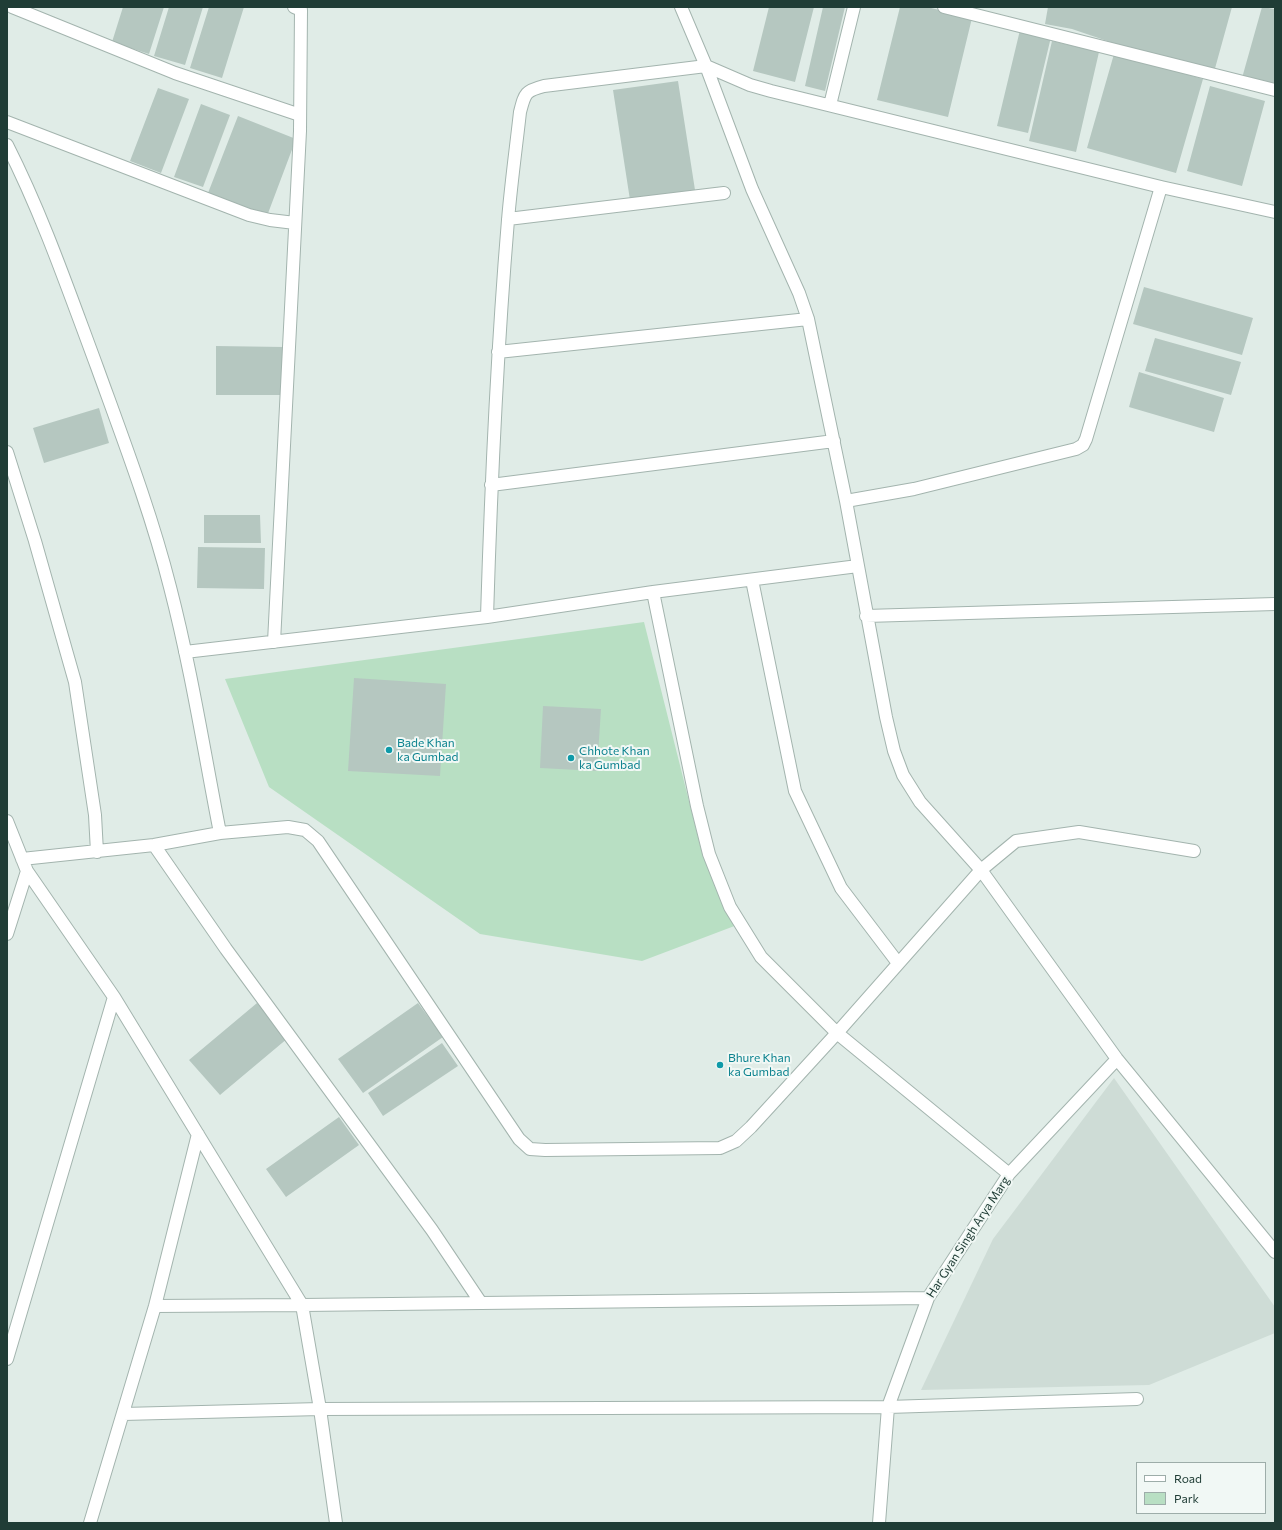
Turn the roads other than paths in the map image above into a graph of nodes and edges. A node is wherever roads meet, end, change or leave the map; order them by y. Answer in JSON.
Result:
{"nodes":[{"id":1,"x":12,"y":7,"type":"edge"},
{"id":2,"x":681,"y":7,"type":"edge"},
{"id":3,"x":854,"y":7,"type":"edge"},
{"id":4,"x":944,"y":7,"type":"edge"},
{"id":5,"x":298,"y":8,"type":"edge"},
{"id":6,"x":706,"y":66,"type":"junction"},
{"id":7,"x":1275,"y":90,"type":"edge"},
{"id":8,"x":830,"y":105,"type":"junction"},
{"id":9,"x":300,"y":115,"type":"junction"},
{"id":10,"x":7,"y":122,"type":"edge"},
{"id":11,"x":7,"y":144,"type":"edge"},
{"id":12,"x":1161,"y":187,"type":"junction"},
{"id":13,"x":724,"y":193,"type":"dead end"},
{"id":14,"x":1275,"y":212,"type":"edge"},
{"id":15,"x":508,"y":219,"type":"junction"},
{"id":16,"x":295,"y":223,"type":"junction"},
{"id":17,"x":808,"y":319,"type":"junction"},
{"id":18,"x":498,"y":352,"type":"junction"},
{"id":19,"x":834,"y":441,"type":"junction"},
{"id":20,"x":7,"y":452,"type":"edge"},
{"id":21,"x":491,"y":484,"type":"junction"},
{"id":22,"x":846,"y":501,"type":"junction"},
{"id":23,"x":858,"y":566,"type":"junction"},
{"id":24,"x":752,"y":580,"type":"junction"},
{"id":25,"x":652,"y":592,"type":"junction"},
{"id":26,"x":1275,"y":604,"type":"edge"},
{"id":27,"x":866,"y":616,"type":"junction"},
{"id":28,"x":487,"y":617,"type":"junction"},
{"id":29,"x":274,"y":642,"type":"junction"},
{"id":30,"x":185,"y":652,"type":"junction"},
{"id":31,"x":7,"y":821,"type":"edge"},
{"id":32,"x":220,"y":832,"type":"junction"},
{"id":33,"x":154,"y":845,"type":"junction"},
{"id":34,"x":1194,"y":851,"type":"dead end"},
{"id":35,"x":97,"y":852,"type":"junction"},
{"id":36,"x":24,"y":865,"type":"junction"},
{"id":37,"x":981,"y":870,"type":"junction"},
{"id":38,"x":7,"y":934,"type":"edge"},
{"id":39,"x":898,"y":963,"type":"junction"},
{"id":40,"x":114,"y":997,"type":"junction"},
{"id":41,"x":837,"y":1033,"type":"junction"},
{"id":42,"x":1117,"y":1059,"type":"junction"},
{"id":43,"x":198,"y":1134,"type":"junction"},
{"id":44,"x":1009,"y":1174,"type":"junction"},
{"id":45,"x":1275,"y":1252,"type":"edge"},
{"id":46,"x":928,"y":1298,"type":"junction"},
{"id":47,"x":481,"y":1303,"type":"junction"},
{"id":48,"x":155,"y":1306,"type":"junction"},
{"id":49,"x":302,"y":1306,"type":"junction"},
{"id":50,"x":7,"y":1359,"type":"edge"},
{"id":51,"x":1137,"y":1399,"type":"dead end"},
{"id":52,"x":888,"y":1407,"type":"junction"},
{"id":53,"x":320,"y":1409,"type":"junction"},
{"id":54,"x":123,"y":1414,"type":"junction"},
{"id":55,"x":90,"y":1523,"type":"edge"},
{"id":56,"x":336,"y":1523,"type":"edge"},
{"id":57,"x":879,"y":1523,"type":"edge"}],
"edges":[{"from":1,"to":9,"type":"street"},
{"from":2,"to":6,"type":"street"},
{"from":3,"to":8,"type":"street"},
{"from":4,"to":7,"type":"street"},
{"from":5,"to":9,"type":"street"},
{"from":6,"to":8,"type":"street"},
{"from":6,"to":15,"type":"street"},
{"from":6,"to":17,"type":"street"},
{"from":8,"to":12,"type":"street"},
{"from":9,"to":16,"type":"street"},
{"from":10,"to":16,"type":"street"},
{"from":11,"to":30,"type":"street"},
{"from":12,"to":14,"type":"street"},
{"from":12,"to":22,"type":"street"},
{"from":13,"to":15,"type":"street"},
{"from":15,"to":18,"type":"street"},
{"from":16,"to":29,"type":"street"},
{"from":17,"to":18,"type":"street"},
{"from":17,"to":19,"type":"street"},
{"from":18,"to":21,"type":"street"},
{"from":19,"to":21,"type":"street"},
{"from":19,"to":22,"type":"street"},
{"from":20,"to":35,"type":"street"},
{"from":21,"to":28,"type":"street"},
{"from":22,"to":23,"type":"street"},
{"from":23,"to":24,"type":"street"},
{"from":23,"to":27,"type":"street"},
{"from":24,"to":25,"type":"street"},
{"from":24,"to":39,"type":"street"},
{"from":25,"to":28,"type":"street"},
{"from":25,"to":41,"type":"street"},
{"from":26,"to":27,"type":"street"},
{"from":27,"to":37,"type":"street"},
{"from":28,"to":29,"type":"street"},
{"from":29,"to":30,"type":"street"},
{"from":30,"to":32,"type":"street"},
{"from":31,"to":36,"type":"street"},
{"from":32,"to":33,"type":"street"},
{"from":32,"to":41,"type":"street"},
{"from":33,"to":35,"type":"street"},
{"from":33,"to":47,"type":"street"},
{"from":34,"to":37,"type":"street"},
{"from":35,"to":36,"type":"street"},
{"from":36,"to":38,"type":"street"},
{"from":36,"to":40,"type":"street"},
{"from":37,"to":39,"type":"street"},
{"from":37,"to":42,"type":"street"},
{"from":39,"to":41,"type":"street"},
{"from":40,"to":43,"type":"street"},
{"from":40,"to":50,"type":"street"},
{"from":41,"to":44,"type":"street"},
{"from":42,"to":44,"type":"street","name":"Har Gyan Singh Arya Marg"},
{"from":42,"to":45,"type":"street"},
{"from":43,"to":48,"type":"street"},
{"from":43,"to":49,"type":"street"},
{"from":44,"to":46,"type":"street","name":"Har Gyan Singh Arya Marg"},
{"from":46,"to":47,"type":"street"},
{"from":46,"to":52,"type":"street","name":"Har Gyan Singh Arya Marg"},
{"from":47,"to":49,"type":"street"},
{"from":48,"to":49,"type":"street"},
{"from":48,"to":54,"type":"street"},
{"from":49,"to":53,"type":"street"},
{"from":51,"to":52,"type":"street"},
{"from":52,"to":53,"type":"street"},
{"from":52,"to":57,"type":"street","name":"Har Gyan Singh Arya Marg"},
{"from":53,"to":54,"type":"street"},
{"from":53,"to":56,"type":"street"},
{"from":54,"to":55,"type":"street"}]}
